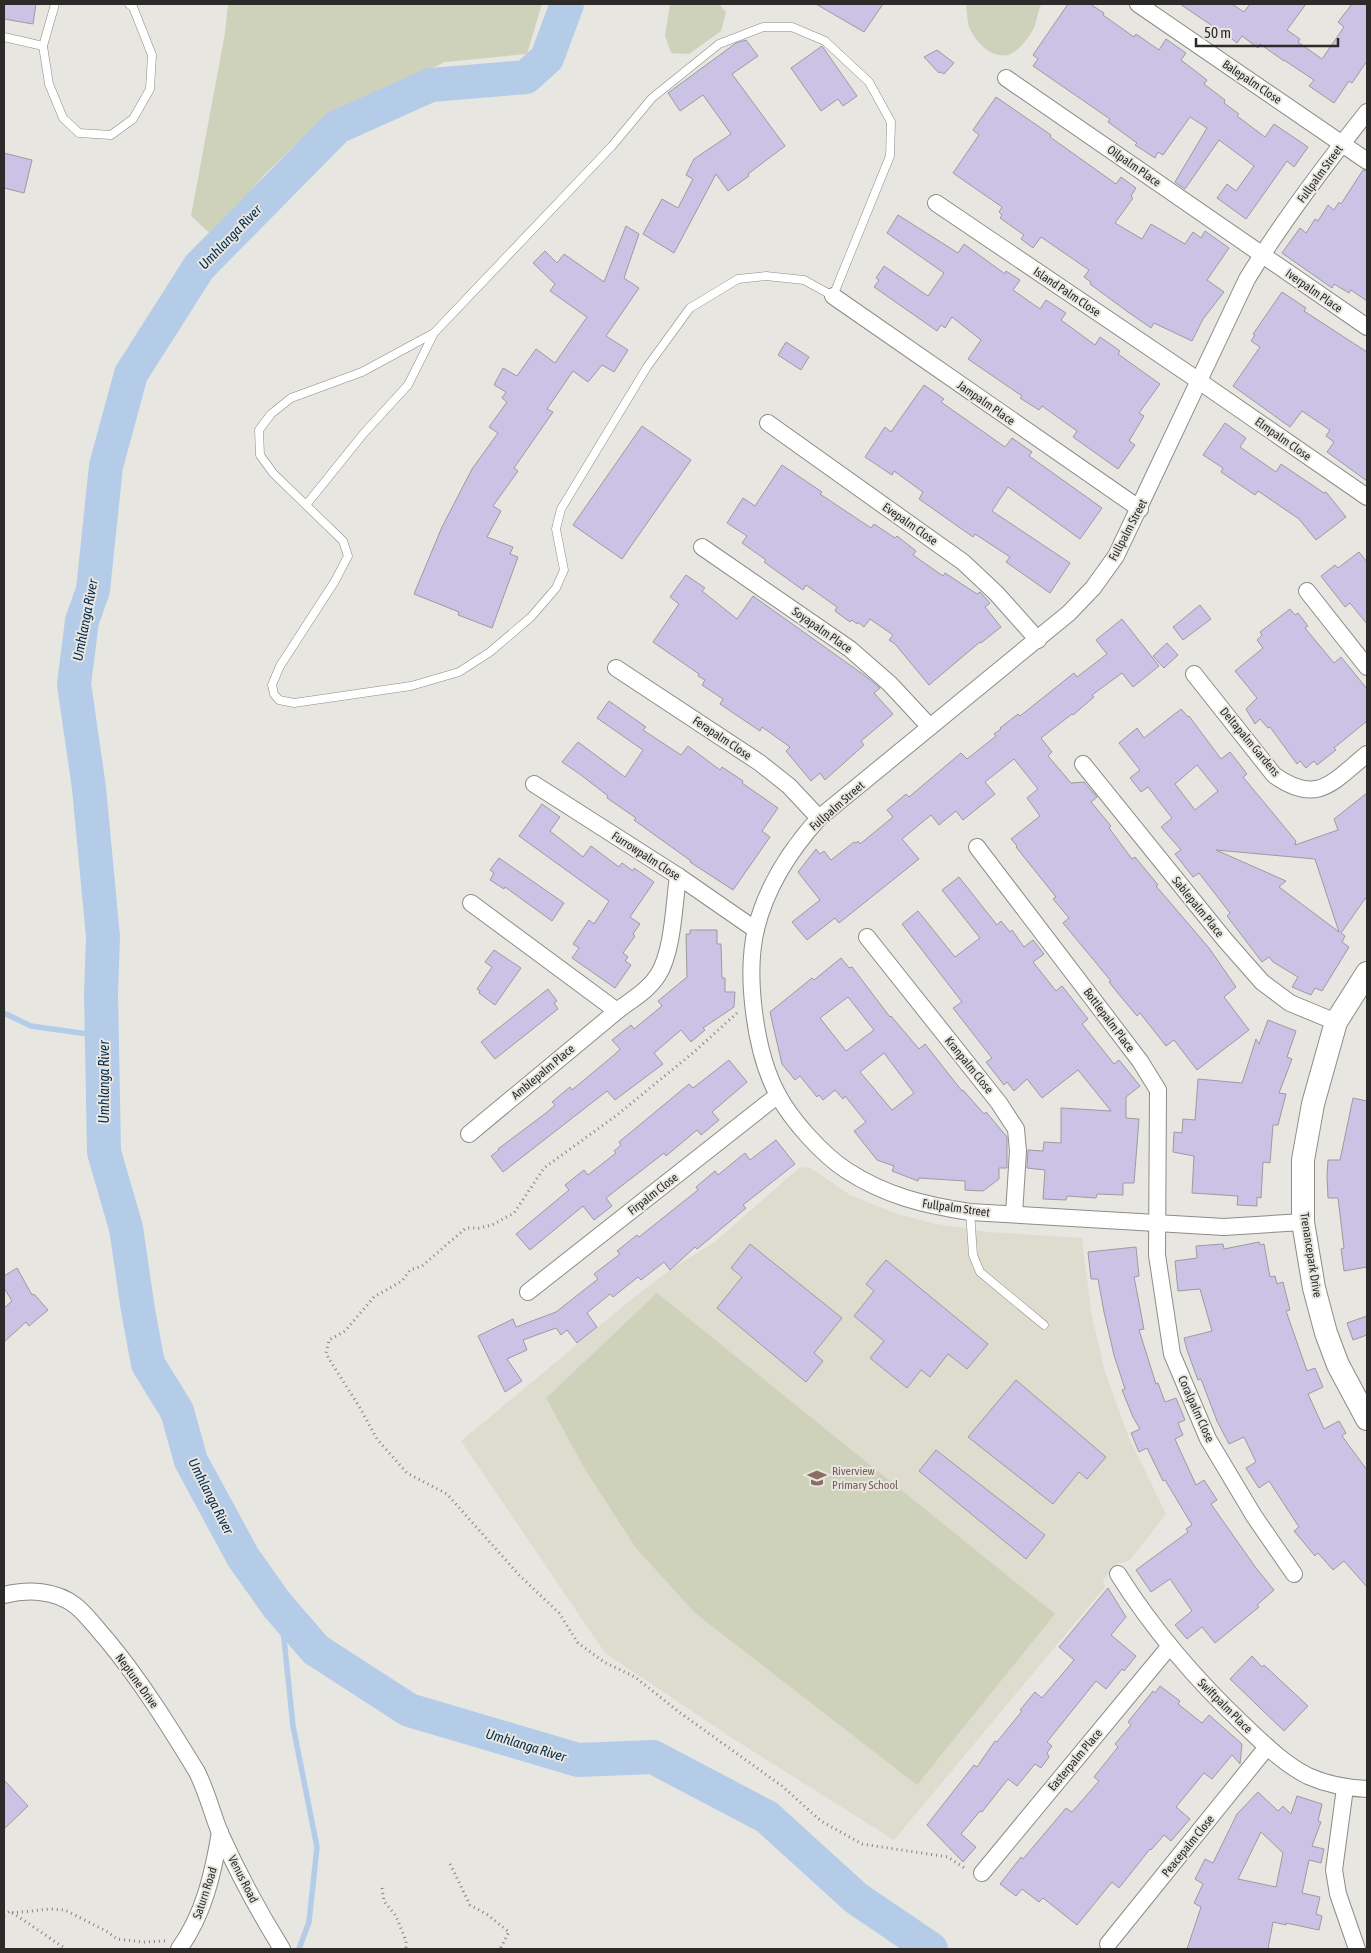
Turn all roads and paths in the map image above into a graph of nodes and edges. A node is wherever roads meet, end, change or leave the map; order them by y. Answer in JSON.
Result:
{"nodes":[{"id":1,"x":55,"y":4,"type":"edge"},
{"id":2,"x":130,"y":4,"type":"edge"},
{"id":3,"x":1138,"y":4,"type":"edge"},
{"id":4,"x":4,"y":37,"type":"edge"},
{"id":5,"x":43,"y":46,"type":"junction"},
{"id":6,"x":1006,"y":78,"type":"dead end"},
{"id":7,"x":1367,"y":112,"type":"edge"},
{"id":8,"x":1342,"y":144,"type":"junction"},
{"id":9,"x":1367,"y":161,"type":"edge"},
{"id":10,"x":936,"y":203,"type":"dead end"},
{"id":11,"x":1262,"y":254,"type":"junction"},
{"id":12,"x":833,"y":296,"type":"junction"},
{"id":13,"x":1367,"y":328,"type":"edge"},
{"id":14,"x":434,"y":333,"type":"junction"},
{"id":15,"x":1199,"y":381,"type":"junction"},
{"id":16,"x":768,"y":423,"type":"dead end"},
{"id":17,"x":1367,"y":497,"type":"edge"},
{"id":18,"x":306,"y":505,"type":"junction"},
{"id":19,"x":1140,"y":509,"type":"junction"},
{"id":20,"x":702,"y":547,"type":"dead end"},
{"id":21,"x":1307,"y":591,"type":"dead end"},
{"id":22,"x":1038,"y":640,"type":"junction"},
{"id":23,"x":1367,"y":667,"type":"edge"},
{"id":24,"x":616,"y":668,"type":"dead end"},
{"id":25,"x":1194,"y":674,"type":"dead end"},
{"id":26,"x":930,"y":728,"type":"junction"},
{"id":27,"x":1367,"y":754,"type":"edge"},
{"id":28,"x":1083,"y":764,"type":"dead end"},
{"id":29,"x":534,"y":784,"type":"dead end"},
{"id":30,"x":819,"y":818,"type":"junction"},
{"id":31,"x":977,"y":847,"type":"dead end"},
{"id":32,"x":678,"y":876,"type":"junction"},
{"id":33,"x":471,"y":903,"type":"dead end"},
{"id":34,"x":756,"y":930,"type":"junction"},
{"id":35,"x":867,"y":937,"type":"dead end"},
{"id":36,"x":1367,"y":973,"type":"edge"},
{"id":37,"x":752,"y":1000,"type":"junction"},
{"id":38,"x":616,"y":1011,"type":"junction"},
{"id":39,"x":1336,"y":1022,"type":"junction"},
{"id":40,"x":778,"y":1096,"type":"junction"},
{"id":41,"x":469,"y":1134,"type":"dead end"},
{"id":42,"x":970,"y":1212,"type":"junction"},
{"id":43,"x":1014,"y":1214,"type":"junction"},
{"id":44,"x":1304,"y":1222,"type":"junction"},
{"id":45,"x":1157,"y":1223,"type":"junction"},
{"id":46,"x":528,"y":1292,"type":"dead end"},
{"id":47,"x":1044,"y":1325,"type":"dead end"},
{"id":48,"x":1367,"y":1419,"type":"edge"},
{"id":49,"x":1118,"y":1574,"type":"dead end"},
{"id":50,"x":1294,"y":1574,"type":"dead end"},
{"id":51,"x":4,"y":1595,"type":"edge"},
{"id":52,"x":1169,"y":1647,"type":"junction"},
{"id":53,"x":1267,"y":1747,"type":"junction"},
{"id":54,"x":1345,"y":1788,"type":"junction"},
{"id":55,"x":1367,"y":1789,"type":"edge"},
{"id":56,"x":220,"y":1832,"type":"junction"},
{"id":57,"x":450,"y":1864,"type":"dead end"},
{"id":58,"x":982,"y":1873,"type":"joint"},
{"id":59,"x":382,"y":1888,"type":"dead end"},
{"id":60,"x":12,"y":1913,"type":"junction"},
{"id":61,"x":4,"y":1915,"type":"edge"},
{"id":62,"x":1108,"y":1944,"type":"dead end"},
{"id":63,"x":180,"y":1948,"type":"edge"},
{"id":64,"x":66,"y":1949,"type":"edge"},
{"id":65,"x":282,"y":1949,"type":"edge"},
{"id":66,"x":406,"y":1949,"type":"edge"},
{"id":67,"x":500,"y":1949,"type":"edge"},
{"id":68,"x":1357,"y":1949,"type":"edge"}],
"edges":[{"from":1,"to":5,"type":"lane"},
{"from":2,"to":5,"type":"lane"},
{"from":3,"to":8,"type":"street","name":"Balepalm Close"},
{"from":4,"to":5,"type":"lane"},
{"from":6,"to":11,"type":"street","name":"Oilpalm Place"},
{"from":7,"to":8,"type":"street","name":"Fullpalm Street"},
{"from":8,"to":9,"type":"street","name":"Balepalm Close"},
{"from":8,"to":11,"type":"street","name":"Fullpalm Street"},
{"from":10,"to":15,"type":"street","name":"Island Palm Close"},
{"from":11,"to":13,"type":"street","name":"Iverpalm Place"},
{"from":11,"to":15,"type":"street","name":"Fullpalm Street"},
{"from":12,"to":14,"type":"lane"},
{"from":12,"to":18,"type":"lane"},
{"from":12,"to":19,"type":"street","name":"Jampalm Place"},
{"from":14,"to":18,"type":"lane"},
{"from":14,"to":18,"type":"lane"},
{"from":15,"to":17,"type":"street","name":"Elmpalm Close"},
{"from":15,"to":19,"type":"street","name":"Fullpalm Street"},
{"from":16,"to":22,"type":"street","name":"Evepalm Close"},
{"from":19,"to":22,"type":"street","name":"Fullpalm Street"},
{"from":20,"to":26,"type":"street","name":"Soyapalm Place"},
{"from":21,"to":23,"type":"street"},
{"from":22,"to":26,"type":"street","name":"Fullpalm Street"},
{"from":24,"to":30,"type":"street","name":"Ferapalm Close"},
{"from":25,"to":27,"type":"street","name":"Deltapalm Gardens"},
{"from":26,"to":30,"type":"street","name":"Fullpalm Street"},
{"from":28,"to":39,"type":"street","name":"Sablepalm Place"},
{"from":29,"to":32,"type":"street","name":"Furrowpalm Close"},
{"from":30,"to":34,"type":"street","name":"Fullpalm Street"},
{"from":31,"to":45,"type":"street","name":"Bottlepalm Place"},
{"from":32,"to":34,"type":"street","name":"Furrowpalm Close"},
{"from":32,"to":38,"type":"street","name":"Amblepalm Place"},
{"from":33,"to":38,"type":"street"},
{"from":34,"to":37,"type":"street","name":"Fullpalm Street"},
{"from":35,"to":43,"type":"street","name":"Kranpalm Close"},
{"from":36,"to":39,"type":"street","name":"Trenancepark Drive"},
{"from":37,"to":40,"type":"street","name":"Fullpalm Street"},
{"from":37,"to":58,"type":"path"},
{"from":38,"to":41,"type":"street","name":"Amblepalm Place"},
{"from":39,"to":44,"type":"street","name":"Trenancepark Drive"},
{"from":40,"to":42,"type":"street","name":"Fullpalm Street"},
{"from":40,"to":46,"type":"street","name":"Firpalm Close"},
{"from":42,"to":43,"type":"street","name":"Fullpalm Street"},
{"from":42,"to":47,"type":"lane"},
{"from":43,"to":45,"type":"street","name":"Fullpalm Street"},
{"from":44,"to":45,"type":"street","name":"Fullpalm Street"},
{"from":44,"to":48,"type":"street","name":"Trenancepark Drive"},
{"from":45,"to":50,"type":"street","name":"Coralpalm Close"},
{"from":49,"to":52,"type":"street","name":"Swiftpalm Place"},
{"from":51,"to":56,"type":"street","name":"Neptune Drive"},
{"from":52,"to":53,"type":"street","name":"Swiftpalm Place"},
{"from":52,"to":58,"type":"street","name":"Easterpalm Place"},
{"from":53,"to":54,"type":"street","name":"Swiftpalm Place"},
{"from":53,"to":62,"type":"street","name":"Peacepalm Close"},
{"from":54,"to":55,"type":"street","name":"Swiftpalm Place"},
{"from":54,"to":68,"type":"street"},
{"from":56,"to":63,"type":"street","name":"Saturn Road"},
{"from":56,"to":65,"type":"street","name":"Venus Road"},
{"from":57,"to":67,"type":"path"},
{"from":59,"to":66,"type":"path"},
{"from":60,"to":61,"type":"path"},
{"from":60,"to":63,"type":"path"},
{"from":60,"to":64,"type":"path"}]}
